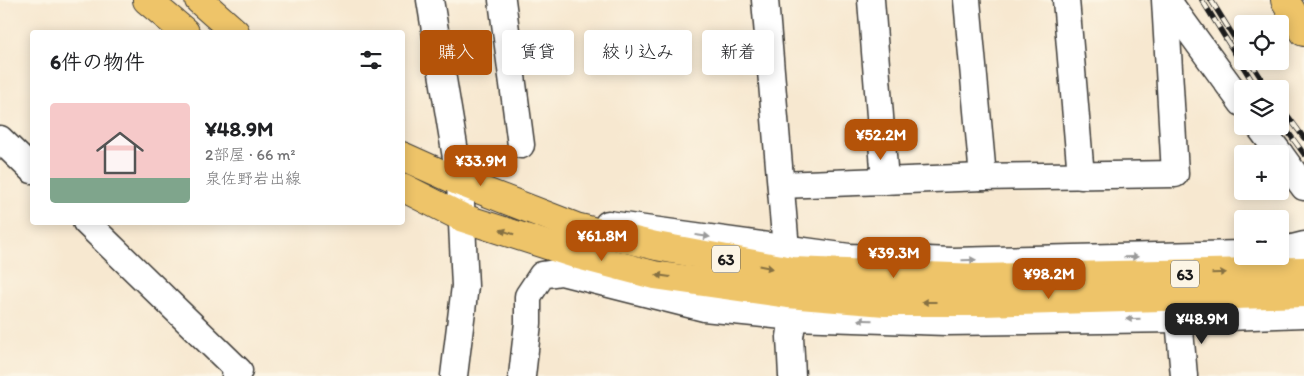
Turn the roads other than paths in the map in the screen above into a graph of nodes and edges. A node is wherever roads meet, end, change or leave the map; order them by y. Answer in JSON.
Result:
{"nodes":[{"id":1,"x":147,"y":0,"type":"edge"},
{"id":2,"x":199,"y":0,"type":"edge"},
{"id":3,"x":430,"y":0,"type":"edge"},
{"id":4,"x":502,"y":0,"type":"edge"},
{"id":5,"x":765,"y":0,"type":"edge"},
{"id":6,"x":871,"y":0,"type":"edge"},
{"id":7,"x":967,"y":0,"type":"edge"},
{"id":8,"x":1066,"y":0,"type":"edge"},
{"id":9,"x":1166,"y":0,"type":"edge"},
{"id":10,"x":1286,"y":0,"type":"edge"},
{"id":11,"x":183,"y":30,"type":"edge"},
{"id":12,"x":233,"y":30,"type":"edge"},
{"id":13,"x":1304,"y":32,"type":"edge"},
{"id":14,"x":1234,"y":92,"type":"edge"},
{"id":15,"x":0,"y":139,"type":"edge"},
{"id":16,"x":521,"y":145,"type":"dead end"},
{"id":17,"x":405,"y":157,"type":"edge"},
{"id":18,"x":1289,"y":166,"type":"edge"},
{"id":19,"x":30,"y":168,"type":"edge"},
{"id":20,"x":1081,"y":176,"type":"junction"},
{"id":21,"x":983,"y":177,"type":"junction"},
{"id":22,"x":885,"y":181,"type":"junction"},
{"id":23,"x":460,"y":182,"type":"junction"},
{"id":24,"x":782,"y":185,"type":"junction"},
{"id":25,"x":1304,"y":187,"type":"edge"},
{"id":26,"x":405,"y":189,"type":"edge"},
{"id":27,"x":550,"y":217,"type":"junction"},
{"id":28,"x":463,"y":218,"type":"junction"},
{"id":29,"x":89,"y":225,"type":"edge"},
{"id":30,"x":1304,"y":245,"type":"edge"},
{"id":31,"x":786,"y":249,"type":"junction"},
{"id":32,"x":1289,"y":249,"type":"edge"},
{"id":33,"x":1234,"y":254,"type":"edge"},
{"id":34,"x":1304,"y":271,"type":"edge"},
{"id":35,"x":1066,"y":289,"type":"junction"},
{"id":36,"x":1304,"y":293,"type":"edge"},
{"id":37,"x":1304,"y":314,"type":"edge"},
{"id":38,"x":793,"y":317,"type":"junction"},
{"id":39,"x":1178,"y":318,"type":"junction"},
{"id":40,"x":235,"y":376,"type":"edge"},
{"id":41,"x":454,"y":376,"type":"edge"},
{"id":42,"x":522,"y":376,"type":"edge"},
{"id":43,"x":792,"y":376,"type":"edge"},
{"id":44,"x":1184,"y":376,"type":"edge"}],
"edges":[{"from":1,"to":11,"type":"main road"},
{"from":2,"to":12,"type":"main road"},
{"from":3,"to":23,"type":"street"},
{"from":4,"to":16,"type":"street"},
{"from":5,"to":24,"type":"street"},
{"from":6,"to":22,"type":"street"},
{"from":7,"to":21,"type":"street"},
{"from":8,"to":20,"type":"street"},
{"from":9,"to":14,"type":"street"},
{"from":9,"to":20,"type":"street"},
{"from":10,"to":13,"type":"main road"},
{"from":15,"to":19,"type":"street"},
{"from":17,"to":23,"type":"main road","number":"63"},
{"from":18,"to":25,"type":"street"},
{"from":20,"to":21,"type":"street"},
{"from":21,"to":22,"type":"street"},
{"from":22,"to":24,"type":"street"},
{"from":23,"to":27,"type":"main road","number":"63"},
{"from":23,"to":28,"type":"street"},
{"from":24,"to":31,"type":"street"},
{"from":26,"to":28,"type":"main road","number":"63"},
{"from":27,"to":31,"type":"street","one_way":true},
{"from":27,"to":35,"type":"main road","number":"63","one_way":true},
{"from":35,"to":28,"type":"main road","number":"63","one_way":true},
{"from":28,"to":41,"type":"street"},
{"from":29,"to":40,"type":"street"},
{"from":30,"to":32,"type":"street"},
{"from":31,"to":33,"type":"street","one_way":true},
{"from":35,"to":34,"type":"main road","number":"63","one_way":true},
{"from":35,"to":36,"type":"main road","number":"63"},
{"from":37,"to":39,"type":"street"},
{"from":39,"to":38,"type":"street","one_way":true},
{"from":38,"to":42,"type":"street"},
{"from":38,"to":43,"type":"street"},
{"from":39,"to":44,"type":"street"}]}
